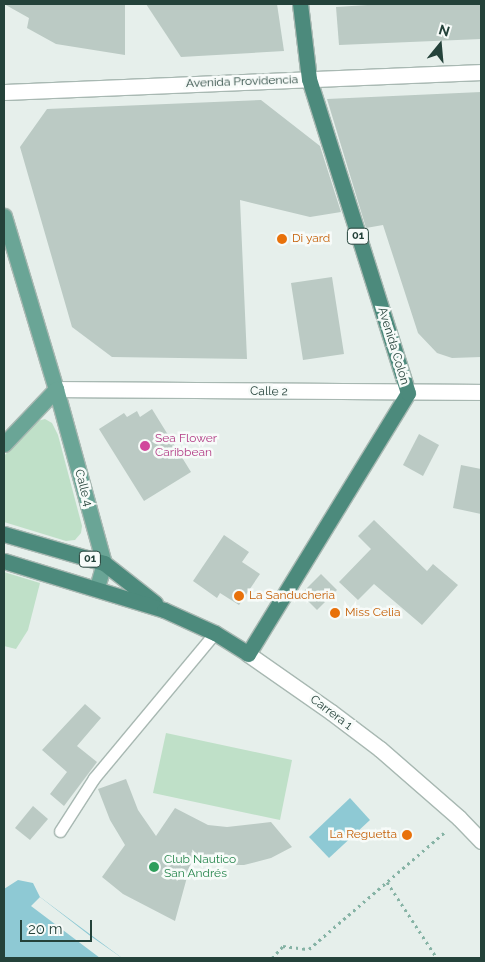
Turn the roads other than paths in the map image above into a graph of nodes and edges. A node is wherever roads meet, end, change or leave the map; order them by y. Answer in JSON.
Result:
{"nodes":[{"id":1,"x":300,"y":4,"type":"edge"},
{"id":2,"x":481,"y":72,"type":"edge"},
{"id":3,"x":309,"y":79,"type":"junction"},
{"id":4,"x":4,"y":92,"type":"edge"},
{"id":5,"x":4,"y":216,"type":"edge"},
{"id":6,"x":56,"y":389,"type":"junction"},
{"id":7,"x":481,"y":392,"type":"edge"},
{"id":8,"x":408,"y":393,"type":"junction"},
{"id":9,"x":4,"y":444,"type":"edge"},
{"id":10,"x":4,"y":534,"type":"edge"},
{"id":11,"x":4,"y":561,"type":"edge"},
{"id":12,"x":104,"y":564,"type":"junction"},
{"id":13,"x":97,"y":588,"type":"junction"},
{"id":14,"x":164,"y":610,"type":"junction"},
{"id":15,"x":215,"y":633,"type":"junction"},
{"id":16,"x":248,"y":654,"type":"junction"},
{"id":17,"x":60,"y":831,"type":"dead end"},
{"id":18,"x":481,"y":841,"type":"edge"}],
"edges":[{"from":1,"to":3,"type":"highway","name":"Avenida Colón","number":"01"},
{"from":2,"to":3,"type":"street","name":"Avenida Providencia"},
{"from":3,"to":4,"type":"street","name":"Avenida Providencia"},
{"from":3,"to":8,"type":"highway","name":"Avenida Colón","number":"01"},
{"from":5,"to":6,"type":"main road","name":"Calle 4"},
{"from":6,"to":8,"type":"street","name":"Calle 2"},
{"from":6,"to":9,"type":"main road"},
{"from":6,"to":12,"type":"main road","name":"Calle 4"},
{"from":7,"to":8,"type":"street","name":"Calle 2"},
{"from":8,"to":16,"type":"highway","name":"Avenida Colón"},
{"from":10,"to":12,"type":"highway","name":"Carrera 1","number":"01"},
{"from":11,"to":13,"type":"highway","name":"Carrera 1","number":"01"},
{"from":12,"to":13,"type":"main road"},
{"from":12,"to":14,"type":"highway","name":"Carrera 1","number":"01"},
{"from":13,"to":14,"type":"highway","name":"Carrera 1","number":"01"},
{"from":14,"to":15,"type":"highway","name":"Carrera 1","number":"01"},
{"from":15,"to":16,"type":"highway","name":"Carrera 1","number":"01"},
{"from":15,"to":17,"type":"lane"},
{"from":16,"to":18,"type":"street","name":"Carrera 1"}]}
